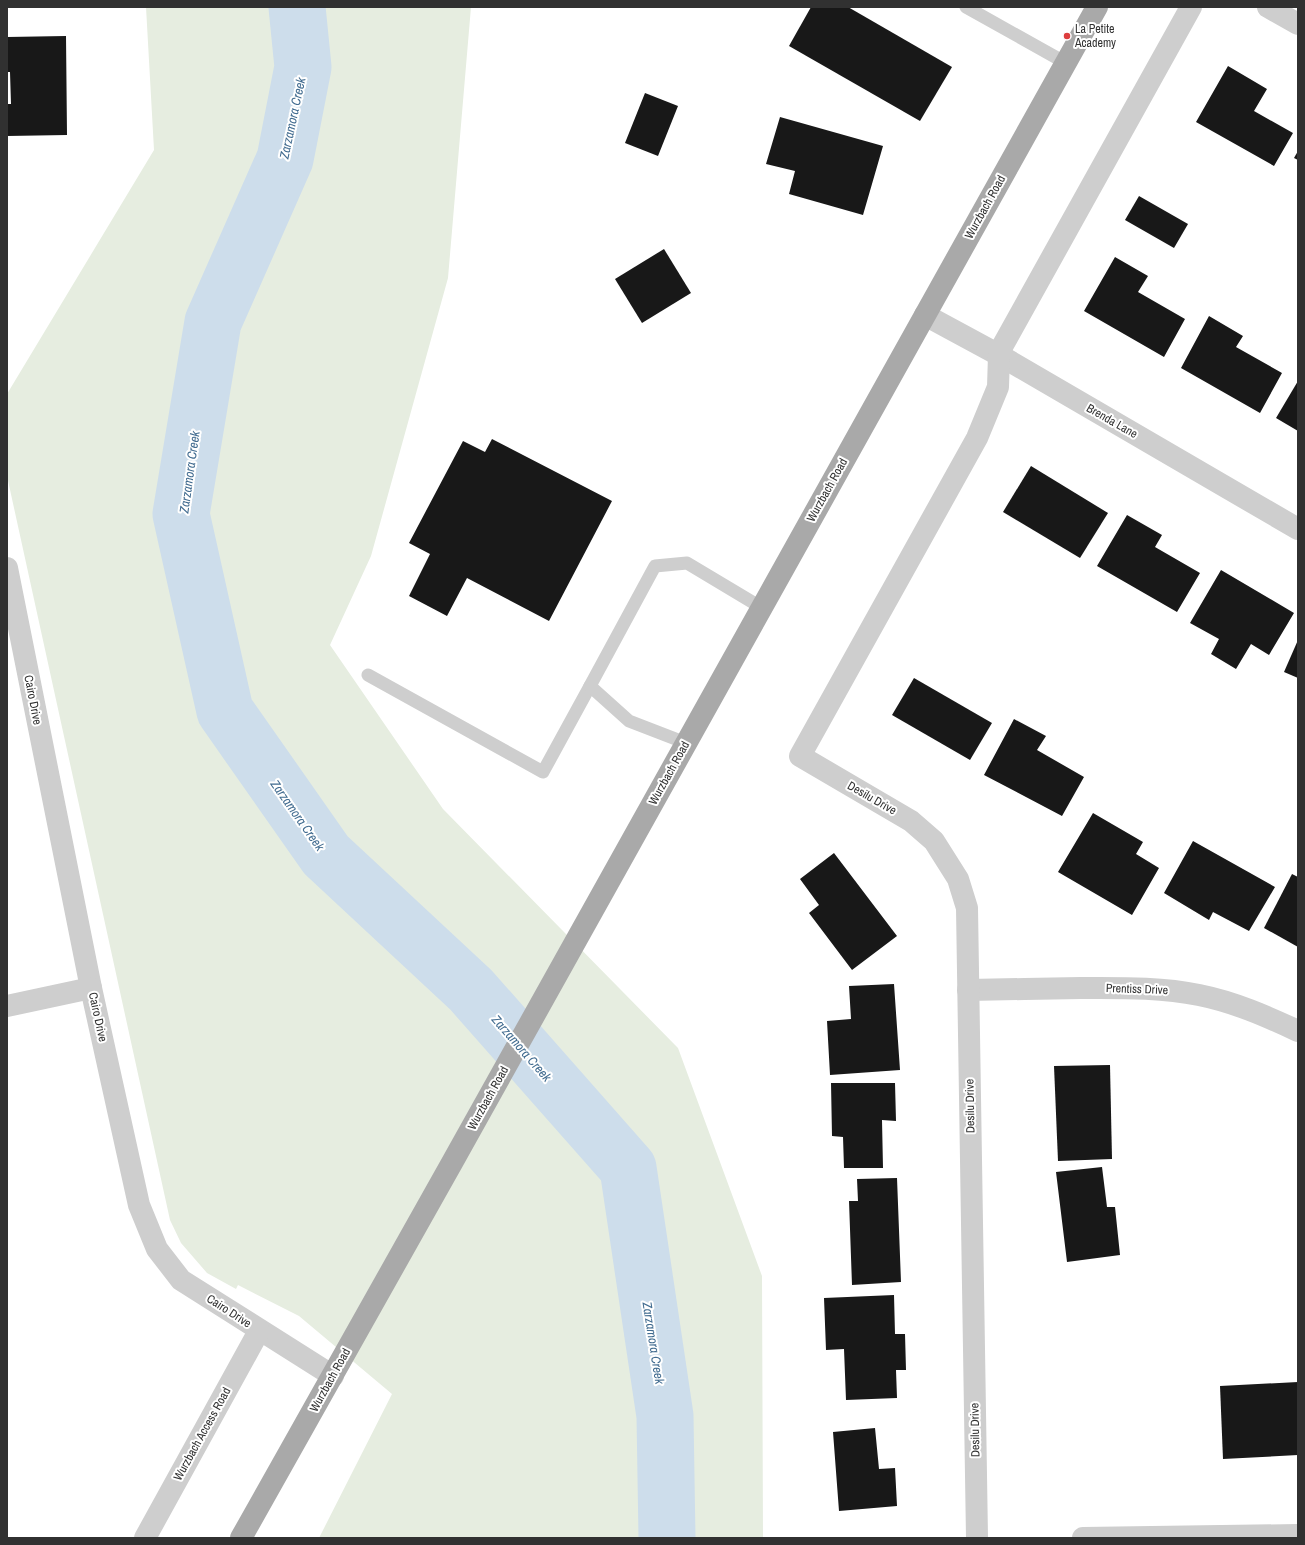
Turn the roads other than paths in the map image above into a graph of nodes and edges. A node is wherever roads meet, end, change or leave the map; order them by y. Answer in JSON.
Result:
{"nodes":[{"id":1,"x":966,"y":7,"type":"edge"},
{"id":2,"x":1097,"y":7,"type":"edge"},
{"id":3,"x":1191,"y":7,"type":"edge"},
{"id":4,"x":1268,"y":7,"type":"edge"},
{"id":5,"x":1298,"y":24,"type":"edge"},
{"id":6,"x":1066,"y":63,"type":"junction"},
{"id":7,"x":925,"y":315,"type":"junction"},
{"id":8,"x":999,"y":355,"type":"junction"},
{"id":9,"x":1298,"y":529,"type":"edge"},
{"id":10,"x":7,"y":568,"type":"edge"},
{"id":11,"x":762,"y":608,"type":"junction"},
{"id":12,"x":368,"y":675,"type":"dead end"},
{"id":13,"x":590,"y":686,"type":"junction"},
{"id":14,"x":686,"y":743,"type":"junction"},
{"id":15,"x":91,"y":988,"type":"junction"},
{"id":16,"x":968,"y":990,"type":"junction"},
{"id":17,"x":7,"y":1006,"type":"edge"},
{"id":18,"x":1298,"y":1031,"type":"edge"},
{"id":19,"x":260,"y":1330,"type":"junction"},
{"id":20,"x":333,"y":1376,"type":"junction"},
{"id":21,"x":1298,"y":1535,"type":"edge"},
{"id":22,"x":144,"y":1538,"type":"edge"},
{"id":23,"x":241,"y":1538,"type":"edge"},
{"id":24,"x":977,"y":1538,"type":"edge"},
{"id":25,"x":1083,"y":1538,"type":"edge"}],
"edges":[{"from":1,"to":6,"type":"lane"},
{"from":2,"to":6,"type":"main road","name":"Wurzbach Road"},
{"from":3,"to":8,"type":"street"},
{"from":4,"to":5,"type":"street"},
{"from":6,"to":7,"type":"main road","name":"Wurzbach Road"},
{"from":7,"to":8,"type":"street","name":"Brenda Lane"},
{"from":7,"to":11,"type":"main road","name":"Wurzbach Road"},
{"from":8,"to":9,"type":"street","name":"Brenda Lane"},
{"from":8,"to":16,"type":"street","name":"Desilu Drive"},
{"from":10,"to":15,"type":"street","name":"Cairo Drive"},
{"from":11,"to":13,"type":"lane"},
{"from":11,"to":14,"type":"main road","name":"Wurzbach Road"},
{"from":12,"to":13,"type":"lane"},
{"from":13,"to":14,"type":"lane"},
{"from":14,"to":20,"type":"main road","name":"Wurzbach Road"},
{"from":15,"to":17,"type":"street"},
{"from":15,"to":19,"type":"street","name":"Cairo Drive"},
{"from":16,"to":18,"type":"street","name":"Prentiss Drive"},
{"from":16,"to":24,"type":"street","name":"Desilu Drive"},
{"from":19,"to":20,"type":"street","name":"Cairo Drive"},
{"from":19,"to":22,"type":"street","name":"Wurzbach Access Road"},
{"from":20,"to":23,"type":"main road","name":"Wurzbach Road"},
{"from":21,"to":25,"type":"street"}]}
